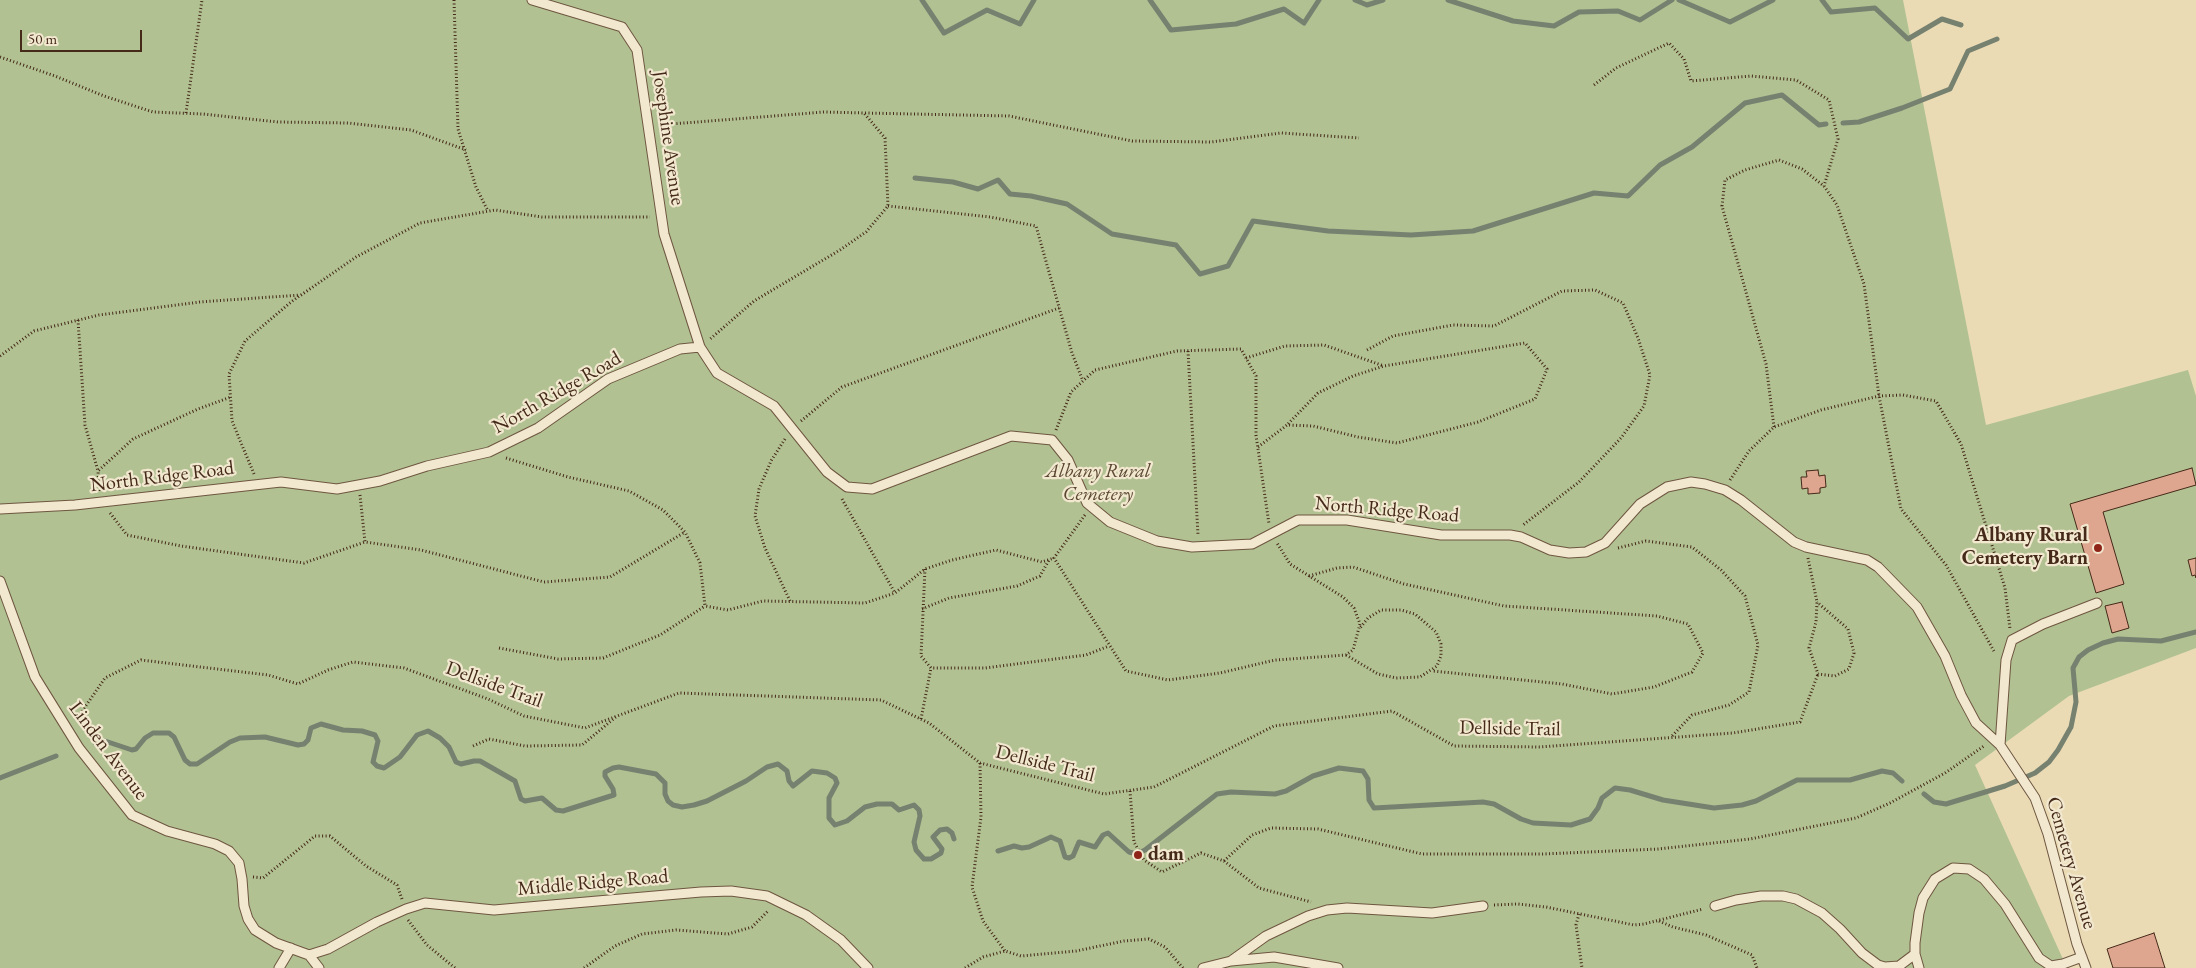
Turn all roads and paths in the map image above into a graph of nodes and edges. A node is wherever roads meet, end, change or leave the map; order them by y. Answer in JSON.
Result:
{"nodes":[{"id":1,"x":202,"y":0,"type":"edge"},
{"id":2,"x":454,"y":0,"type":"edge"},
{"id":3,"x":532,"y":0,"type":"edge"},
{"id":4,"x":0,"y":57,"type":"edge"},
{"id":5,"x":1594,"y":85,"type":"dead end"},
{"id":6,"x":186,"y":113,"type":"junction"},
{"id":7,"x":864,"y":113,"type":"junction"},
{"id":8,"x":648,"y":126,"type":"junction"},
{"id":9,"x":1359,"y":138,"type":"dead end"},
{"id":10,"x":466,"y":150,"type":"junction"},
{"id":11,"x":1824,"y":186,"type":"junction"},
{"id":12,"x":888,"y":206,"type":"junction"},
{"id":13,"x":488,"y":211,"type":"junction"},
{"id":14,"x":662,"y":217,"type":"junction"},
{"id":15,"x":301,"y":295,"type":"junction"},
{"id":16,"x":1059,"y":308,"type":"junction"},
{"id":17,"x":78,"y":320,"type":"junction"},
{"id":18,"x":700,"y":347,"type":"junction"},
{"id":19,"x":1367,"y":350,"type":"dead end"},
{"id":20,"x":1188,"y":351,"type":"junction"},
{"id":21,"x":0,"y":356,"type":"edge"},
{"id":22,"x":1246,"y":358,"type":"junction"},
{"id":23,"x":1384,"y":366,"type":"junction"},
{"id":24,"x":1083,"y":381,"type":"junction"},
{"id":25,"x":1879,"y":396,"type":"junction"},
{"id":26,"x":230,"y":397,"type":"junction"},
{"id":27,"x":1287,"y":425,"type":"junction"},
{"id":28,"x":1774,"y":427,"type":"junction"},
{"id":29,"x":792,"y":428,"type":"junction"},
{"id":30,"x":1052,"y":440,"type":"junction"},
{"id":31,"x":1258,"y":447,"type":"junction"},
{"id":32,"x":489,"y":452,"type":"junction"},
{"id":33,"x":98,"y":471,"type":"junction"},
{"id":34,"x":258,"y":484,"type":"junction"},
{"id":35,"x":358,"y":485,"type":"junction"},
{"id":36,"x":1725,"y":490,"type":"junction"},
{"id":37,"x":841,"y":498,"type":"dead end"},
{"id":38,"x":100,"y":501,"type":"junction"},
{"id":39,"x":1091,"y":507,"type":"junction"},
{"id":40,"x":0,"y":509,"type":"edge"},
{"id":41,"x":685,"y":532,"type":"junction"},
{"id":42,"x":1272,"y":534,"type":"junction"},
{"id":43,"x":1510,"y":534,"type":"junction"},
{"id":44,"x":365,"y":542,"type":"junction"},
{"id":45,"x":1199,"y":546,"type":"junction"},
{"id":46,"x":1601,"y":546,"type":"junction"},
{"id":47,"x":1806,"y":547,"type":"junction"},
{"id":48,"x":1054,"y":558,"type":"junction"},
{"id":49,"x":1049,"y":560,"type":"junction"},
{"id":50,"x":925,"y":569,"type":"junction"},
{"id":51,"x":1308,"y":577,"type":"junction"},
{"id":52,"x":0,"y":581,"type":"edge"},
{"id":53,"x":895,"y":593,"type":"junction"},
{"id":54,"x":790,"y":601,"type":"junction"},
{"id":55,"x":1817,"y":602,"type":"junction"},
{"id":56,"x":2097,"y":603,"type":"dead end"},
{"id":57,"x":705,"y":606,"type":"junction"},
{"id":58,"x":922,"y":609,"type":"junction"},
{"id":59,"x":1359,"y":629,"type":"junction"},
{"id":60,"x":2012,"y":640,"type":"junction"},
{"id":61,"x":1109,"y":646,"type":"junction"},
{"id":62,"x":499,"y":648,"type":"dead end"},
{"id":63,"x":1346,"y":655,"type":"junction"},
{"id":64,"x":931,"y":668,"type":"junction"},
{"id":65,"x":1432,"y":671,"type":"junction"},
{"id":66,"x":2005,"y":671,"type":"junction"},
{"id":67,"x":1818,"y":674,"type":"junction"},
{"id":68,"x":619,"y":714,"type":"junction"},
{"id":69,"x":921,"y":719,"type":"junction"},
{"id":70,"x":68,"y":730,"type":"junction"},
{"id":71,"x":1670,"y":737,"type":"junction"},
{"id":72,"x":1998,"y":742,"type":"junction"},
{"id":73,"x":472,"y":746,"type":"dead end"},
{"id":74,"x":980,"y":763,"type":"junction"},
{"id":75,"x":1130,"y":791,"type":"junction"},
{"id":76,"x":1224,"y":861,"type":"junction"},
{"id":77,"x":242,"y":876,"type":"junction"},
{"id":78,"x":776,"y":900,"type":"junction"},
{"id":79,"x":1320,"y":904,"type":"dead end"},
{"id":80,"x":1483,"y":906,"type":"joint"},
{"id":81,"x":1715,"y":906,"type":"joint"},
{"id":82,"x":404,"y":910,"type":"junction"},
{"id":83,"x":1579,"y":914,"type":"junction"},
{"id":84,"x":1659,"y":921,"type":"junction"},
{"id":85,"x":290,"y":948,"type":"junction"},
{"id":86,"x":1005,"y":951,"type":"junction"},
{"id":87,"x":1915,"y":954,"type":"junction"},
{"id":88,"x":309,"y":955,"type":"junction"},
{"id":89,"x":2082,"y":957,"type":"junction"},
{"id":90,"x":1231,"y":961,"type":"junction"},
{"id":91,"x":278,"y":968,"type":"edge"},
{"id":92,"x":319,"y":968,"type":"edge"},
{"id":93,"x":454,"y":968,"type":"edge"},
{"id":94,"x":584,"y":968,"type":"edge"},
{"id":95,"x":868,"y":968,"type":"edge"},
{"id":96,"x":965,"y":968,"type":"edge"},
{"id":97,"x":1183,"y":968,"type":"edge"},
{"id":98,"x":1203,"y":968,"type":"edge"},
{"id":99,"x":1338,"y":968,"type":"edge"},
{"id":100,"x":1582,"y":968,"type":"edge"},
{"id":101,"x":1757,"y":968,"type":"edge"},
{"id":102,"x":1919,"y":968,"type":"edge"},
{"id":103,"x":2086,"y":968,"type":"edge"}],
"edges":[{"from":1,"to":6,"type":"path"},
{"from":2,"to":10,"type":"path"},
{"from":3,"to":8,"type":"lane","name":"Josephine Avenue"},
{"from":4,"to":6,"type":"path"},
{"from":5,"to":11,"type":"path"},
{"from":6,"to":10,"type":"path"},
{"from":7,"to":8,"type":"path"},
{"from":7,"to":9,"type":"path"},
{"from":7,"to":12,"type":"path"},
{"from":8,"to":14,"type":"lane","name":"Josephine Avenue"},
{"from":10,"to":13,"type":"path"},
{"from":11,"to":25,"type":"path"},
{"from":11,"to":28,"type":"path"},
{"from":12,"to":16,"type":"path"},
{"from":12,"to":18,"type":"path"},
{"from":13,"to":14,"type":"path"},
{"from":13,"to":15,"type":"path"},
{"from":14,"to":18,"type":"lane","name":"Josephine Avenue"},
{"from":15,"to":17,"type":"path"},
{"from":15,"to":26,"type":"path"},
{"from":16,"to":24,"type":"path"},
{"from":16,"to":29,"type":"path"},
{"from":17,"to":21,"type":"path"},
{"from":17,"to":33,"type":"path"},
{"from":18,"to":29,"type":"lane"},
{"from":18,"to":32,"type":"lane","name":"North Ridge Road"},
{"from":19,"to":43,"type":"path"},
{"from":20,"to":22,"type":"path"},
{"from":20,"to":24,"type":"path"},
{"from":20,"to":45,"type":"path"},
{"from":22,"to":23,"type":"path"},
{"from":22,"to":31,"type":"path"},
{"from":23,"to":27,"type":"path"},
{"from":23,"to":27,"type":"path"},
{"from":24,"to":30,"type":"path"},
{"from":25,"to":28,"type":"path"},
{"from":25,"to":60,"type":"path"},
{"from":25,"to":66,"type":"path"},
{"from":26,"to":33,"type":"path"},
{"from":26,"to":34,"type":"path"},
{"from":27,"to":31,"type":"path"},
{"from":28,"to":36,"type":"path"},
{"from":29,"to":30,"type":"lane"},
{"from":29,"to":54,"type":"path"},
{"from":30,"to":39,"type":"lane","name":"North Ridge Road"},
{"from":31,"to":42,"type":"path"},
{"from":32,"to":35,"type":"lane","name":"North Ridge Road"},
{"from":32,"to":41,"type":"path"},
{"from":33,"to":38,"type":"path"},
{"from":34,"to":35,"type":"lane","name":"North Ridge Road"},
{"from":34,"to":38,"type":"lane","name":"North Ridge Road"},
{"from":35,"to":44,"type":"path"},
{"from":36,"to":46,"type":"lane"},
{"from":36,"to":47,"type":"lane"},
{"from":37,"to":53,"type":"path"},
{"from":38,"to":40,"type":"lane","name":"North Ridge Road"},
{"from":38,"to":44,"type":"path"},
{"from":39,"to":45,"type":"lane","name":"North Ridge Road"},
{"from":39,"to":48,"type":"path"},
{"from":41,"to":44,"type":"path"},
{"from":41,"to":57,"type":"path"},
{"from":42,"to":43,"type":"lane","name":"North Ridge Road"},
{"from":42,"to":45,"type":"lane","name":"North Ridge Road"},
{"from":42,"to":51,"type":"path"},
{"from":43,"to":46,"type":"lane","name":"North Ridge Road"},
{"from":46,"to":71,"type":"path"},
{"from":47,"to":55,"type":"path"},
{"from":47,"to":72,"type":"lane"},
{"from":48,"to":49,"type":"path"},
{"from":48,"to":61,"type":"path"},
{"from":49,"to":50,"type":"path"},
{"from":49,"to":58,"type":"path"},
{"from":50,"to":53,"type":"path"},
{"from":50,"to":58,"type":"path"},
{"from":51,"to":59,"type":"path"},
{"from":51,"to":65,"type":"path"},
{"from":52,"to":70,"type":"lane","name":"Linden Avenue"},
{"from":53,"to":54,"type":"path"},
{"from":54,"to":57,"type":"path"},
{"from":55,"to":67,"type":"path"},
{"from":55,"to":67,"type":"path"},
{"from":56,"to":60,"type":"lane"},
{"from":57,"to":62,"type":"path"},
{"from":58,"to":64,"type":"path"},
{"from":59,"to":63,"type":"path"},
{"from":59,"to":65,"type":"path"},
{"from":60,"to":66,"type":"lane"},
{"from":61,"to":63,"type":"path"},
{"from":61,"to":64,"type":"path"},
{"from":63,"to":65,"type":"path"},
{"from":64,"to":69,"type":"path"},
{"from":66,"to":72,"type":"lane"},
{"from":67,"to":71,"type":"path","name":"Dellside Trail"},
{"from":68,"to":69,"type":"path","name":"Dellside Trail"},
{"from":68,"to":70,"type":"path","name":"Dellside Trail"},
{"from":68,"to":73,"type":"path"},
{"from":69,"to":74,"type":"path","name":"Dellside Trail"},
{"from":70,"to":77,"type":"lane","name":"Linden Avenue"},
{"from":71,"to":75,"type":"path","name":"Dellside Trail"},
{"from":72,"to":76,"type":"path"},
{"from":72,"to":89,"type":"lane","name":"Cemetery Avenue"},
{"from":74,"to":75,"type":"path","name":"Dellside Trail"},
{"from":74,"to":86,"type":"path"},
{"from":75,"to":76,"type":"path"},
{"from":76,"to":79,"type":"path"},
{"from":77,"to":82,"type":"path"},
{"from":77,"to":85,"type":"lane","name":"Linden Avenue"},
{"from":78,"to":82,"type":"lane","name":"Middle Ridge Road"},
{"from":78,"to":94,"type":"path"},
{"from":78,"to":95,"type":"lane","name":"Middle Ridge Road"},
{"from":80,"to":83,"type":"path"},
{"from":80,"to":90,"type":"lane"},
{"from":81,"to":84,"type":"path"},
{"from":81,"to":87,"type":"lane"},
{"from":82,"to":88,"type":"lane","name":"Middle Ridge Road"},
{"from":82,"to":93,"type":"path"},
{"from":83,"to":84,"type":"path"},
{"from":83,"to":100,"type":"path"},
{"from":84,"to":101,"type":"path"},
{"from":85,"to":88,"type":"lane","name":"Linden Avenue"},
{"from":85,"to":91,"type":"lane"},
{"from":86,"to":96,"type":"path"},
{"from":86,"to":97,"type":"path"},
{"from":87,"to":89,"type":"lane"},
{"from":87,"to":102,"type":"lane"},
{"from":88,"to":92,"type":"lane"},
{"from":89,"to":103,"type":"lane","name":"Cemetery Avenue"},
{"from":90,"to":98,"type":"lane"},
{"from":90,"to":99,"type":"lane"}]}
